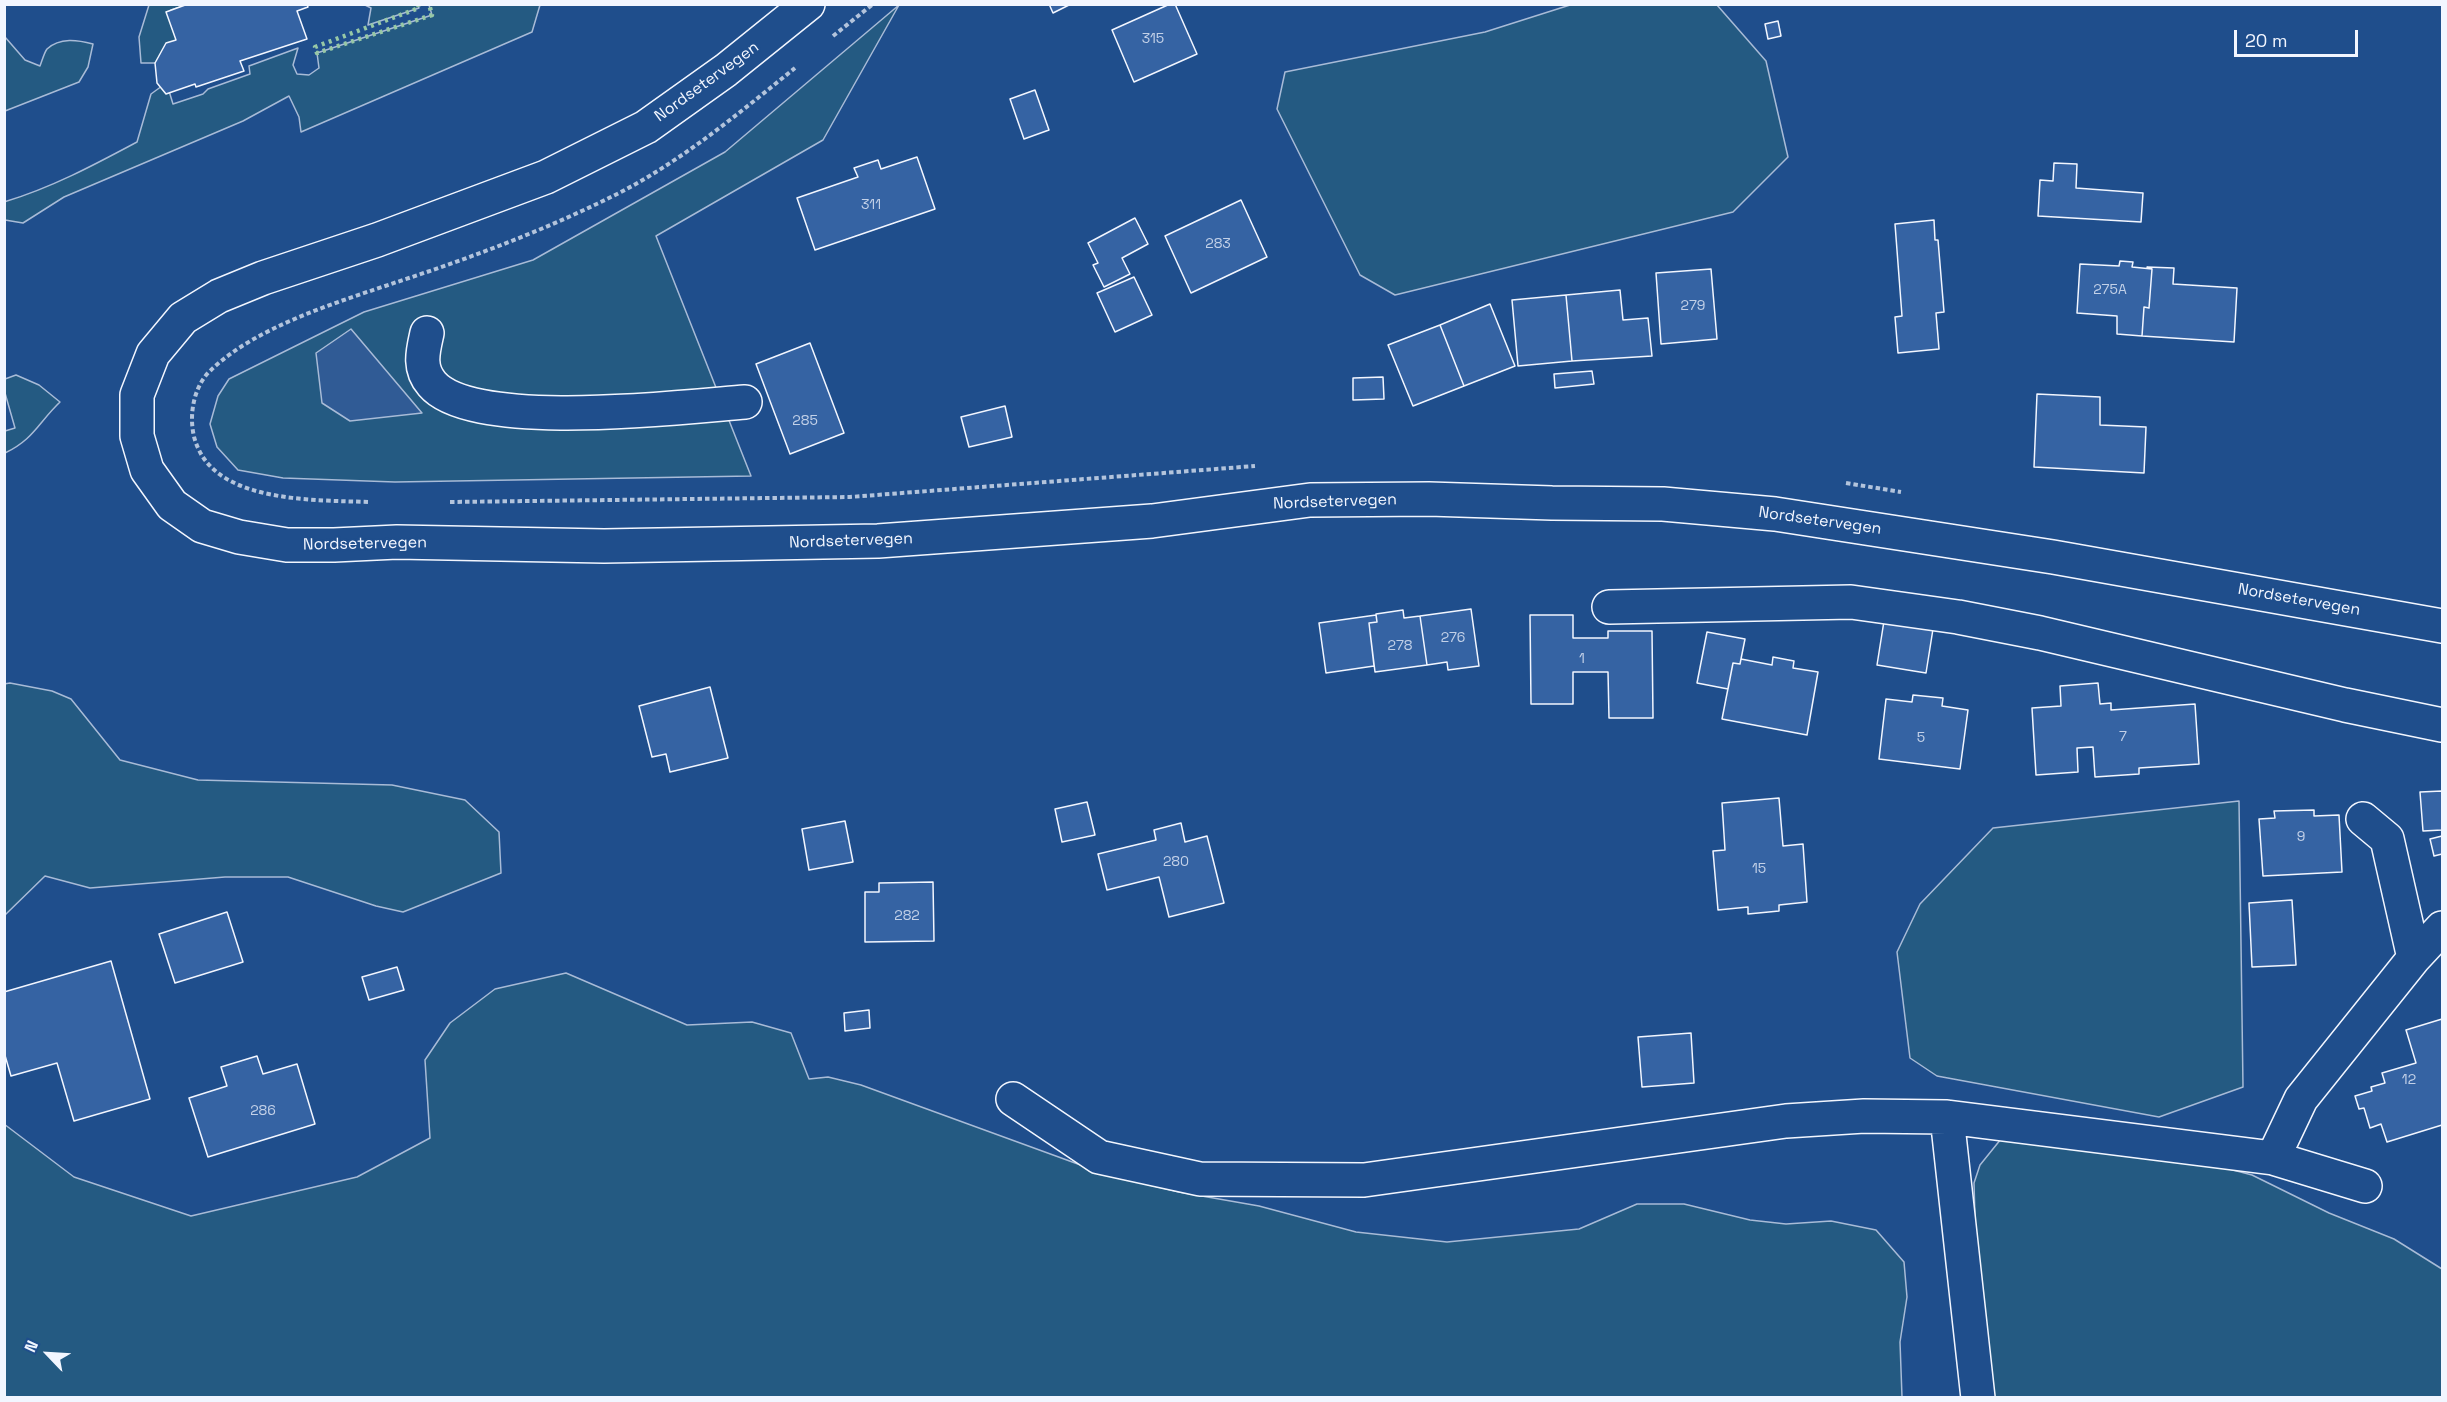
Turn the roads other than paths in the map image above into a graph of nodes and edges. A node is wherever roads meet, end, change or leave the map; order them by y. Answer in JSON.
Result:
{"nodes":[{"id":1,"x":808,"y":4,"type":"edge"},
{"id":2,"x":428,"y":333,"type":"dead end"},
{"id":3,"x":745,"y":402,"type":"dead end"},
{"id":4,"x":1609,"y":607,"type":"dead end"},
{"id":5,"x":2442,"y":626,"type":"edge"},
{"id":6,"x":2442,"y":725,"type":"edge"},
{"id":7,"x":2363,"y":819,"type":"dead end"},
{"id":8,"x":2442,"y":928,"type":"edge"},
{"id":9,"x":2414,"y":958,"type":"junction"},
{"id":10,"x":1013,"y":1099,"type":"dead end"},
{"id":11,"x":1947,"y":1118,"type":"junction"},
{"id":12,"x":2273,"y":1158,"type":"junction"},
{"id":13,"x":2365,"y":1186,"type":"dead end"},
{"id":14,"x":1978,"y":1398,"type":"edge"}],
"edges":[{"from":1,"to":5,"type":"main road","name":"Nordsetervegen"},
{"from":2,"to":3,"type":"main road"},
{"from":4,"to":6,"type":"main road"},
{"from":7,"to":9,"type":"main road"},
{"from":8,"to":9,"type":"main road"},
{"from":9,"to":12,"type":"main road"},
{"from":10,"to":11,"type":"main road"},
{"from":11,"to":12,"type":"main road"},
{"from":11,"to":14,"type":"main road"},
{"from":12,"to":13,"type":"main road"}]}
